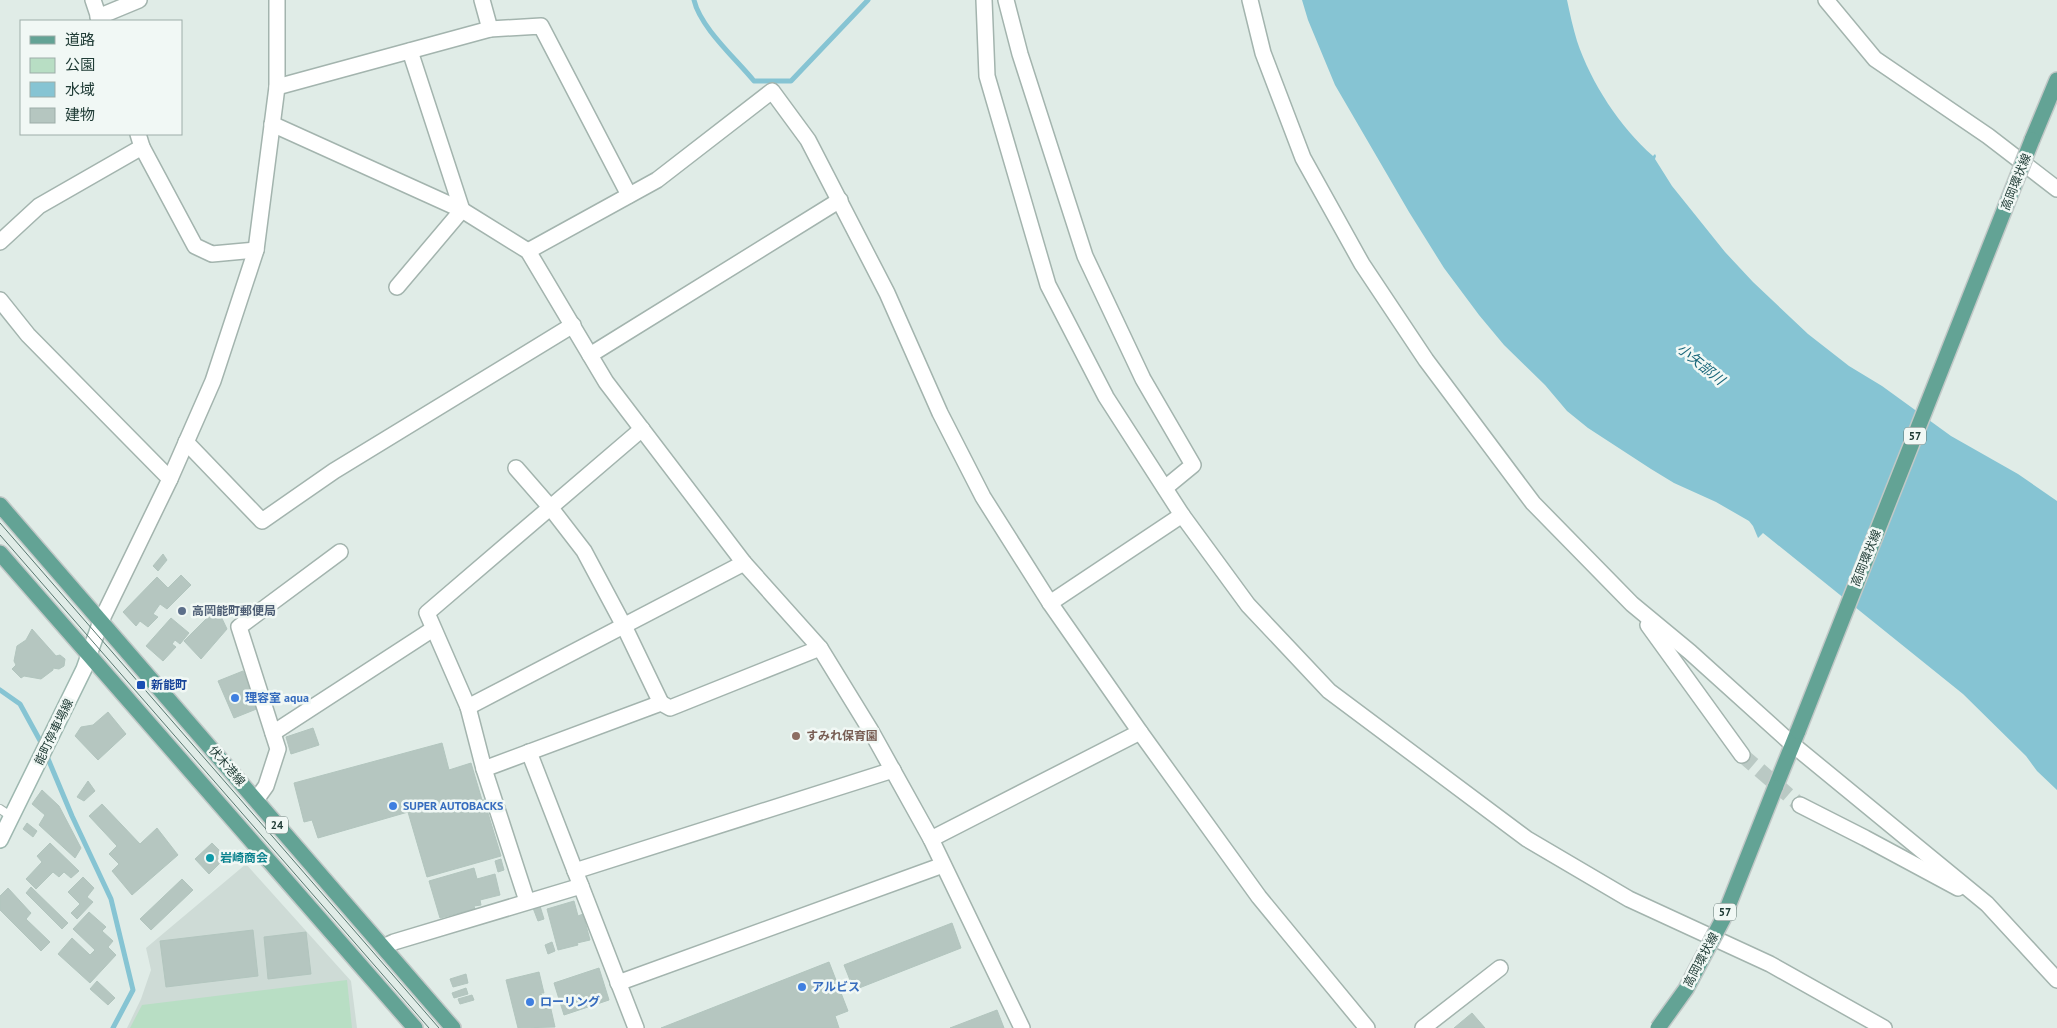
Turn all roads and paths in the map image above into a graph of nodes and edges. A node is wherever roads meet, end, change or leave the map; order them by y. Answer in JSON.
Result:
{"nodes":[{"id":1,"x":93,"y":0,"type":"edge"},
{"id":2,"x":139,"y":0,"type":"edge"},
{"id":3,"x":277,"y":0,"type":"edge"},
{"id":4,"x":482,"y":0,"type":"edge"},
{"id":5,"x":984,"y":0,"type":"edge"},
{"id":6,"x":1006,"y":0,"type":"edge"},
{"id":7,"x":1250,"y":0,"type":"edge"},
{"id":8,"x":1826,"y":0,"type":"edge"},
{"id":9,"x":99,"y":19,"type":"edge"},
{"id":10,"x":490,"y":28,"type":"junction"},
{"id":11,"x":410,"y":50,"type":"junction"},
{"id":12,"x":2057,"y":80,"type":"edge"},
{"id":13,"x":277,"y":88,"type":"junction"},
{"id":14,"x":272,"y":124,"type":"junction"},
{"id":15,"x":140,"y":141,"type":"edge"},
{"id":16,"x":2057,"y":189,"type":"edge"},
{"id":17,"x":629,"y":195,"type":"junction"},
{"id":18,"x":840,"y":200,"type":"junction"},
{"id":19,"x":462,"y":210,"type":"junction"},
{"id":20,"x":0,"y":242,"type":"edge"},
{"id":21,"x":256,"y":250,"type":"junction"},
{"id":22,"x":528,"y":251,"type":"junction"},
{"id":23,"x":396,"y":287,"type":"dead end"},
{"id":24,"x":0,"y":300,"type":"edge"},
{"id":25,"x":573,"y":325,"type":"junction"},
{"id":26,"x":590,"y":355,"type":"junction"},
{"id":27,"x":642,"y":429,"type":"junction"},
{"id":28,"x":186,"y":442,"type":"junction"},
{"id":29,"x":516,"y":468,"type":"dead end"},
{"id":30,"x":170,"y":479,"type":"junction"},
{"id":31,"x":1165,"y":488,"type":"junction"},
{"id":32,"x":0,"y":505,"type":"edge"},
{"id":33,"x":550,"y":507,"type":"junction"},
{"id":34,"x":1182,"y":515,"type":"junction"},
{"id":35,"x":340,"y":552,"type":"dead end"},
{"id":36,"x":0,"y":553,"type":"edge"},
{"id":37,"x":744,"y":562,"type":"junction"},
{"id":38,"x":1050,"y":603,"type":"junction"},
{"id":39,"x":1632,"y":604,"type":"junction"},
{"id":40,"x":101,"y":621,"type":"junction"},
{"id":41,"x":624,"y":626,"type":"junction"},
{"id":42,"x":432,"y":629,"type":"junction"},
{"id":43,"x":820,"y":648,"type":"junction"},
{"id":44,"x":89,"y":655,"type":"junction"},
{"id":45,"x":661,"y":702,"type":"junction"},
{"id":46,"x":468,"y":707,"type":"junction"},
{"id":47,"x":1140,"y":732,"type":"junction"},
{"id":48,"x":273,"y":733,"type":"junction"},
{"id":49,"x":1795,"y":737,"type":"junction"},
{"id":50,"x":529,"y":752,"type":"junction"},
{"id":51,"x":1742,"y":755,"type":"tunnel mouth"},
{"id":52,"x":484,"y":769,"type":"junction"},
{"id":53,"x":892,"y":770,"type":"junction"},
{"id":54,"x":256,"y":800,"type":"junction"},
{"id":55,"x":1800,"y":805,"type":"tunnel mouth"},
{"id":56,"x":6,"y":813,"type":"edge"},
{"id":57,"x":931,"y":839,"type":"junction"},
{"id":58,"x":0,"y":840,"type":"edge"},
{"id":59,"x":943,"y":865,"type":"junction"},
{"id":60,"x":575,"y":871,"type":"junction"},
{"id":61,"x":581,"y":886,"type":"junction"},
{"id":62,"x":527,"y":900,"type":"junction"},
{"id":63,"x":1987,"y":904,"type":"junction"},
{"id":64,"x":383,"y":947,"type":"junction"},
{"id":65,"x":1500,"y":968,"type":"dead end"},
{"id":66,"x":2057,"y":980,"type":"edge"},
{"id":67,"x":618,"y":982,"type":"junction"},
{"id":68,"x":415,"y":1028,"type":"edge"},
{"id":69,"x":453,"y":1028,"type":"edge"},
{"id":70,"x":636,"y":1028,"type":"edge"},
{"id":71,"x":1022,"y":1028,"type":"edge"},
{"id":72,"x":1367,"y":1028,"type":"edge"},
{"id":73,"x":1423,"y":1028,"type":"edge"},
{"id":74,"x":1658,"y":1028,"type":"edge"},
{"id":75,"x":1884,"y":1028,"type":"edge"}],
"edges":[{"from":1,"to":9,"type":"street"},
{"from":2,"to":9,"type":"street"},
{"from":3,"to":13,"type":"street","name":"能町停車場線"},
{"from":4,"to":10,"type":"street"},
{"from":5,"to":31,"type":"street"},
{"from":6,"to":31,"type":"street"},
{"from":7,"to":39,"type":"street"},
{"from":8,"to":16,"type":"street"},
{"from":10,"to":11,"type":"street"},
{"from":10,"to":17,"type":"street"},
{"from":11,"to":13,"type":"street"},
{"from":11,"to":19,"type":"street"},
{"from":12,"to":49,"type":"main road","name":"高岡環状線","number":"57","bridge":true},
{"from":13,"to":14,"type":"street","name":"能町停車場線"},
{"from":14,"to":19,"type":"street"},
{"from":14,"to":21,"type":"street","name":"能町停車場線"},
{"from":15,"to":20,"type":"street"},
{"from":15,"to":21,"type":"street"},
{"from":17,"to":18,"type":"street"},
{"from":17,"to":22,"type":"street"},
{"from":18,"to":26,"type":"street"},
{"from":18,"to":38,"type":"street"},
{"from":19,"to":22,"type":"street"},
{"from":19,"to":23,"type":"street"},
{"from":21,"to":28,"type":"street","name":"能町停車場線"},
{"from":22,"to":25,"type":"street"},
{"from":24,"to":30,"type":"street"},
{"from":25,"to":26,"type":"street"},
{"from":25,"to":28,"type":"street"},
{"from":26,"to":27,"type":"street"},
{"from":27,"to":33,"type":"street"},
{"from":27,"to":37,"type":"street"},
{"from":28,"to":30,"type":"street","name":"能町停車場線"},
{"from":29,"to":33,"type":"street"},
{"from":30,"to":40,"type":"street","name":"能町停車場線"},
{"from":31,"to":34,"type":"street"},
{"from":32,"to":40,"type":"main road","name":"伏木港線","number":"24"},
{"from":33,"to":41,"type":"street"},
{"from":33,"to":42,"type":"street"},
{"from":34,"to":38,"type":"street"},
{"from":34,"to":75,"type":"street"},
{"from":35,"to":48,"type":"street"},
{"from":36,"to":44,"type":"main road","number":"24"},
{"from":37,"to":41,"type":"street"},
{"from":37,"to":43,"type":"street"},
{"from":38,"to":47,"type":"street"},
{"from":39,"to":49,"type":"street"},
{"from":39,"to":51,"type":"street"},
{"from":40,"to":44,"type":"street","name":"能町停車場線"},
{"from":40,"to":54,"type":"main road","name":"伏木港線","number":"24"},
{"from":41,"to":45,"type":"street"},
{"from":41,"to":46,"type":"street"},
{"from":42,"to":46,"type":"street"},
{"from":42,"to":48,"type":"street"},
{"from":43,"to":45,"type":"street"},
{"from":43,"to":53,"type":"street"},
{"from":44,"to":56,"type":"street","name":"能町停車場線"},
{"from":44,"to":68,"type":"main road","number":"24"},
{"from":45,"to":50,"type":"street"},
{"from":46,"to":52,"type":"street"},
{"from":47,"to":57,"type":"street"},
{"from":47,"to":72,"type":"street"},
{"from":48,"to":54,"type":"street"},
{"from":49,"to":63,"type":"street"},
{"from":49,"to":74,"type":"main road","name":"高岡環状線","number":"57","bridge":true},
{"from":50,"to":52,"type":"street"},
{"from":50,"to":60,"type":"street"},
{"from":52,"to":62,"type":"street"},
{"from":53,"to":57,"type":"street"},
{"from":53,"to":60,"type":"street"},
{"from":54,"to":64,"type":"main road","name":"伏木港線","number":"24"},
{"from":55,"to":63,"type":"street"},
{"from":56,"to":58,"type":"street","name":"能町停車場線"},
{"from":57,"to":59,"type":"street"},
{"from":59,"to":67,"type":"street"},
{"from":59,"to":71,"type":"street"},
{"from":60,"to":61,"type":"street"},
{"from":61,"to":62,"type":"street"},
{"from":61,"to":67,"type":"street"},
{"from":62,"to":64,"type":"street"},
{"from":63,"to":66,"type":"street"},
{"from":64,"to":69,"type":"main road","name":"伏木港線","number":"24"},
{"from":65,"to":73,"type":"street"},
{"from":67,"to":70,"type":"street"}]}
